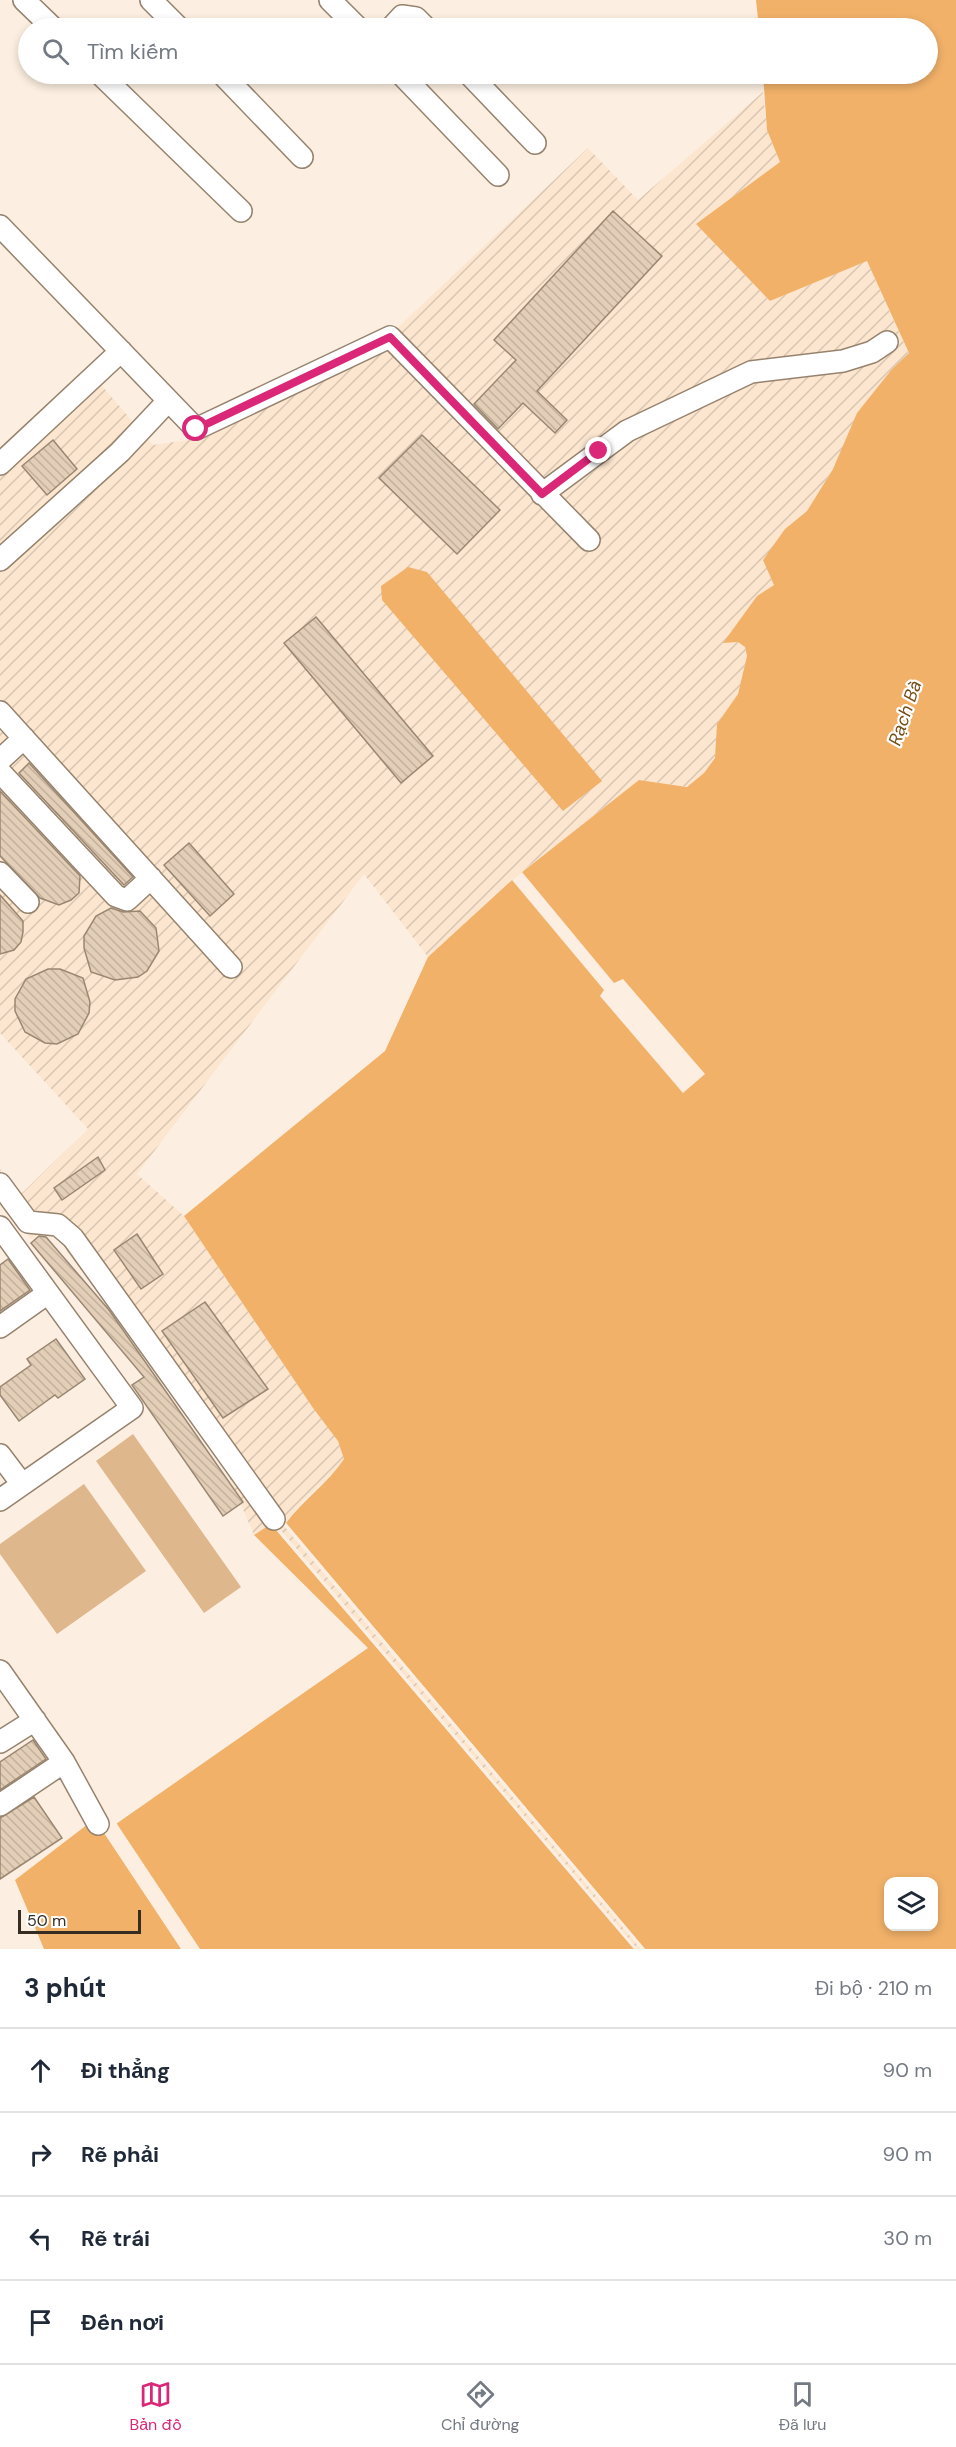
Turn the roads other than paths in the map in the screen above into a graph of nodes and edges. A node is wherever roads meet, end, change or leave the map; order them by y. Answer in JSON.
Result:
{"nodes":[{"id":1,"x":24,"y":0,"type":"edge"},
{"id":2,"x":151,"y":0,"type":"edge"},
{"id":3,"x":330,"y":0,"type":"edge"},
{"id":4,"x":43,"y":18,"type":"edge"},
{"id":5,"x":169,"y":18,"type":"edge"},
{"id":6,"x":348,"y":18,"type":"edge"},
{"id":7,"x":400,"y":18,"type":"edge"},
{"id":8,"x":416,"y":18,"type":"edge"},
{"id":9,"x":110,"y":84,"type":"edge"},
{"id":10,"x":232,"y":84,"type":"edge"},
{"id":11,"x":411,"y":84,"type":"edge"},
{"id":12,"x":479,"y":84,"type":"edge"},
{"id":13,"x":535,"y":143,"type":"dead end"},
{"id":14,"x":302,"y":157,"type":"dead end"},
{"id":15,"x":498,"y":175,"type":"dead end"},
{"id":16,"x":241,"y":211,"type":"dead end"},
{"id":17,"x":0,"y":226,"type":"edge"},
{"id":18,"x":887,"y":342,"type":"dead end"},
{"id":19,"x":121,"y":351,"type":"junction"},
{"id":20,"x":168,"y":401,"type":"junction"},
{"id":21,"x":0,"y":464,"type":"edge"},
{"id":22,"x":542,"y":494,"type":"junction"},
{"id":23,"x":590,"y":540,"type":"dead end"},
{"id":24,"x":0,"y":560,"type":"edge"},
{"id":25,"x":0,"y":712,"type":"edge"},
{"id":26,"x":24,"y":738,"type":"junction"},
{"id":27,"x":0,"y":759,"type":"edge"},
{"id":28,"x":0,"y":772,"type":"edge"},
{"id":29,"x":0,"y":873,"type":"edge"},
{"id":30,"x":151,"y":878,"type":"junction"},
{"id":31,"x":28,"y":903,"type":"dead end"},
{"id":32,"x":231,"y":967,"type":"dead end"},
{"id":33,"x":0,"y":1184,"type":"edge"},
{"id":34,"x":0,"y":1227,"type":"edge"},
{"id":35,"x":48,"y":1293,"type":"junction"},
{"id":36,"x":0,"y":1328,"type":"edge"},
{"id":37,"x":0,"y":1455,"type":"edge"},
{"id":38,"x":22,"y":1484,"type":"junction"},
{"id":39,"x":0,"y":1500,"type":"edge"},
{"id":40,"x":274,"y":1519,"type":"dead end"},
{"id":41,"x":0,"y":1671,"type":"edge"},
{"id":42,"x":35,"y":1720,"type":"junction"},
{"id":43,"x":0,"y":1742,"type":"edge"},
{"id":44,"x":64,"y":1762,"type":"junction"},
{"id":45,"x":0,"y":1805,"type":"edge"},
{"id":46,"x":98,"y":1824,"type":"dead end"}],
"edges":[{"from":1,"to":4,"type":"street"},
{"from":2,"to":5,"type":"street"},
{"from":3,"to":6,"type":"street"},
{"from":7,"to":8,"type":"street"},
{"from":9,"to":16,"type":"street"},
{"from":10,"to":14,"type":"street"},
{"from":11,"to":15,"type":"street"},
{"from":12,"to":13,"type":"street"},
{"from":17,"to":19,"type":"street"},
{"from":18,"to":22,"type":"street"},
{"from":19,"to":20,"type":"street"},
{"from":19,"to":21,"type":"street"},
{"from":20,"to":22,"type":"street"},
{"from":20,"to":24,"type":"street"},
{"from":22,"to":23,"type":"street"},
{"from":25,"to":26,"type":"street"},
{"from":26,"to":27,"type":"street"},
{"from":26,"to":30,"type":"street"},
{"from":28,"to":30,"type":"street"},
{"from":29,"to":31,"type":"street"},
{"from":30,"to":32,"type":"street"},
{"from":33,"to":40,"type":"street"},
{"from":34,"to":35,"type":"street"},
{"from":35,"to":36,"type":"street"},
{"from":35,"to":38,"type":"street"},
{"from":37,"to":38,"type":"street"},
{"from":38,"to":39,"type":"street"},
{"from":41,"to":42,"type":"street"},
{"from":42,"to":43,"type":"street"},
{"from":42,"to":44,"type":"street"},
{"from":44,"to":45,"type":"street"},
{"from":44,"to":46,"type":"street"}]}
